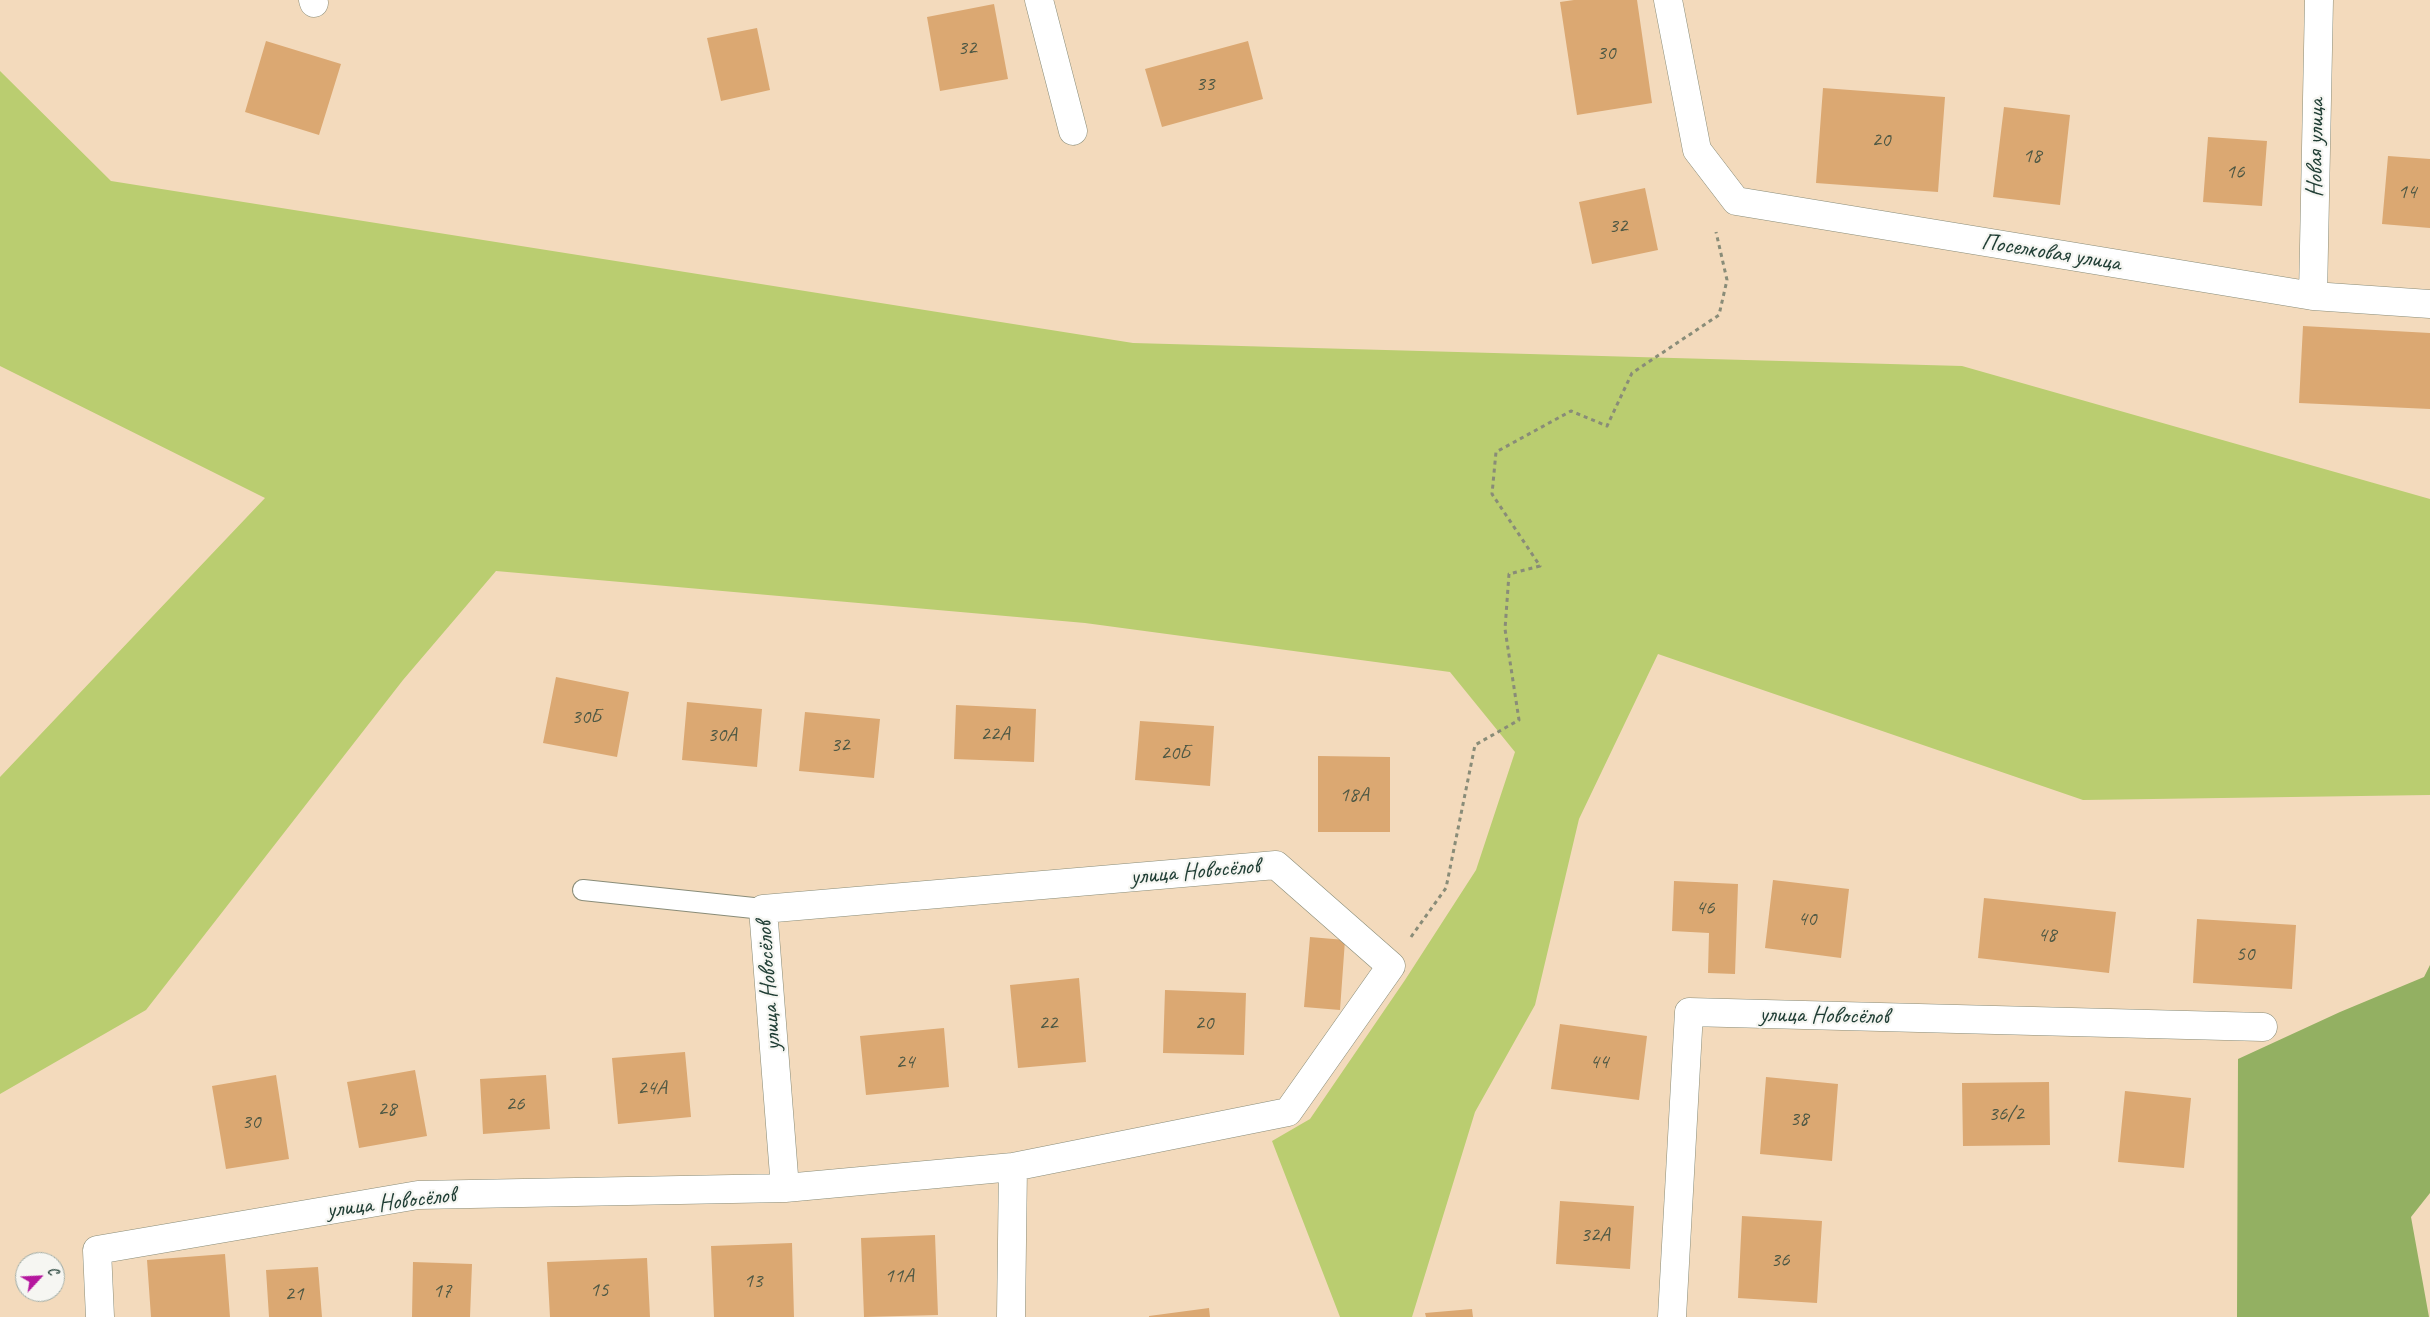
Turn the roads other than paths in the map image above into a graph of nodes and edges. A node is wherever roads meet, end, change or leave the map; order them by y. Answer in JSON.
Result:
{"nodes":[{"id":1,"x":1040,"y":0,"type":"edge"},
{"id":2,"x":1668,"y":0,"type":"edge"},
{"id":3,"x":2319,"y":0,"type":"edge"},
{"id":4,"x":1073,"y":131,"type":"dead end"},
{"id":5,"x":2313,"y":296,"type":"junction"},
{"id":6,"x":2430,"y":304,"type":"edge"},
{"id":7,"x":583,"y":890,"type":"dead end"},
{"id":8,"x":763,"y":909,"type":"junction"},
{"id":9,"x":2263,"y":1027,"type":"dead end"},
{"id":10,"x":1013,"y":1167,"type":"junction"},
{"id":11,"x":785,"y":1188,"type":"junction"},
{"id":12,"x":100,"y":1317,"type":"edge"},
{"id":13,"x":1011,"y":1317,"type":"edge"},
{"id":14,"x":1672,"y":1317,"type":"edge"}],
"edges":[{"from":1,"to":4,"type":"street"},
{"from":2,"to":5,"type":"street","name":"Поселковая улица"},
{"from":3,"to":5,"type":"street","name":"Новая улица"},
{"from":5,"to":6,"type":"street","name":"Поселковая улица"},
{"from":7,"to":8,"type":"lane"},
{"from":8,"to":10,"type":"street","name":"улица Новосёлов"},
{"from":8,"to":11,"type":"street","name":"улица Новосёлов"},
{"from":9,"to":14,"type":"street","name":"улица Новосёлов"},
{"from":10,"to":11,"type":"street","name":"улица Новосёлов"},
{"from":10,"to":13,"type":"street"},
{"from":11,"to":12,"type":"street","name":"улица Новосёлов"}]}
